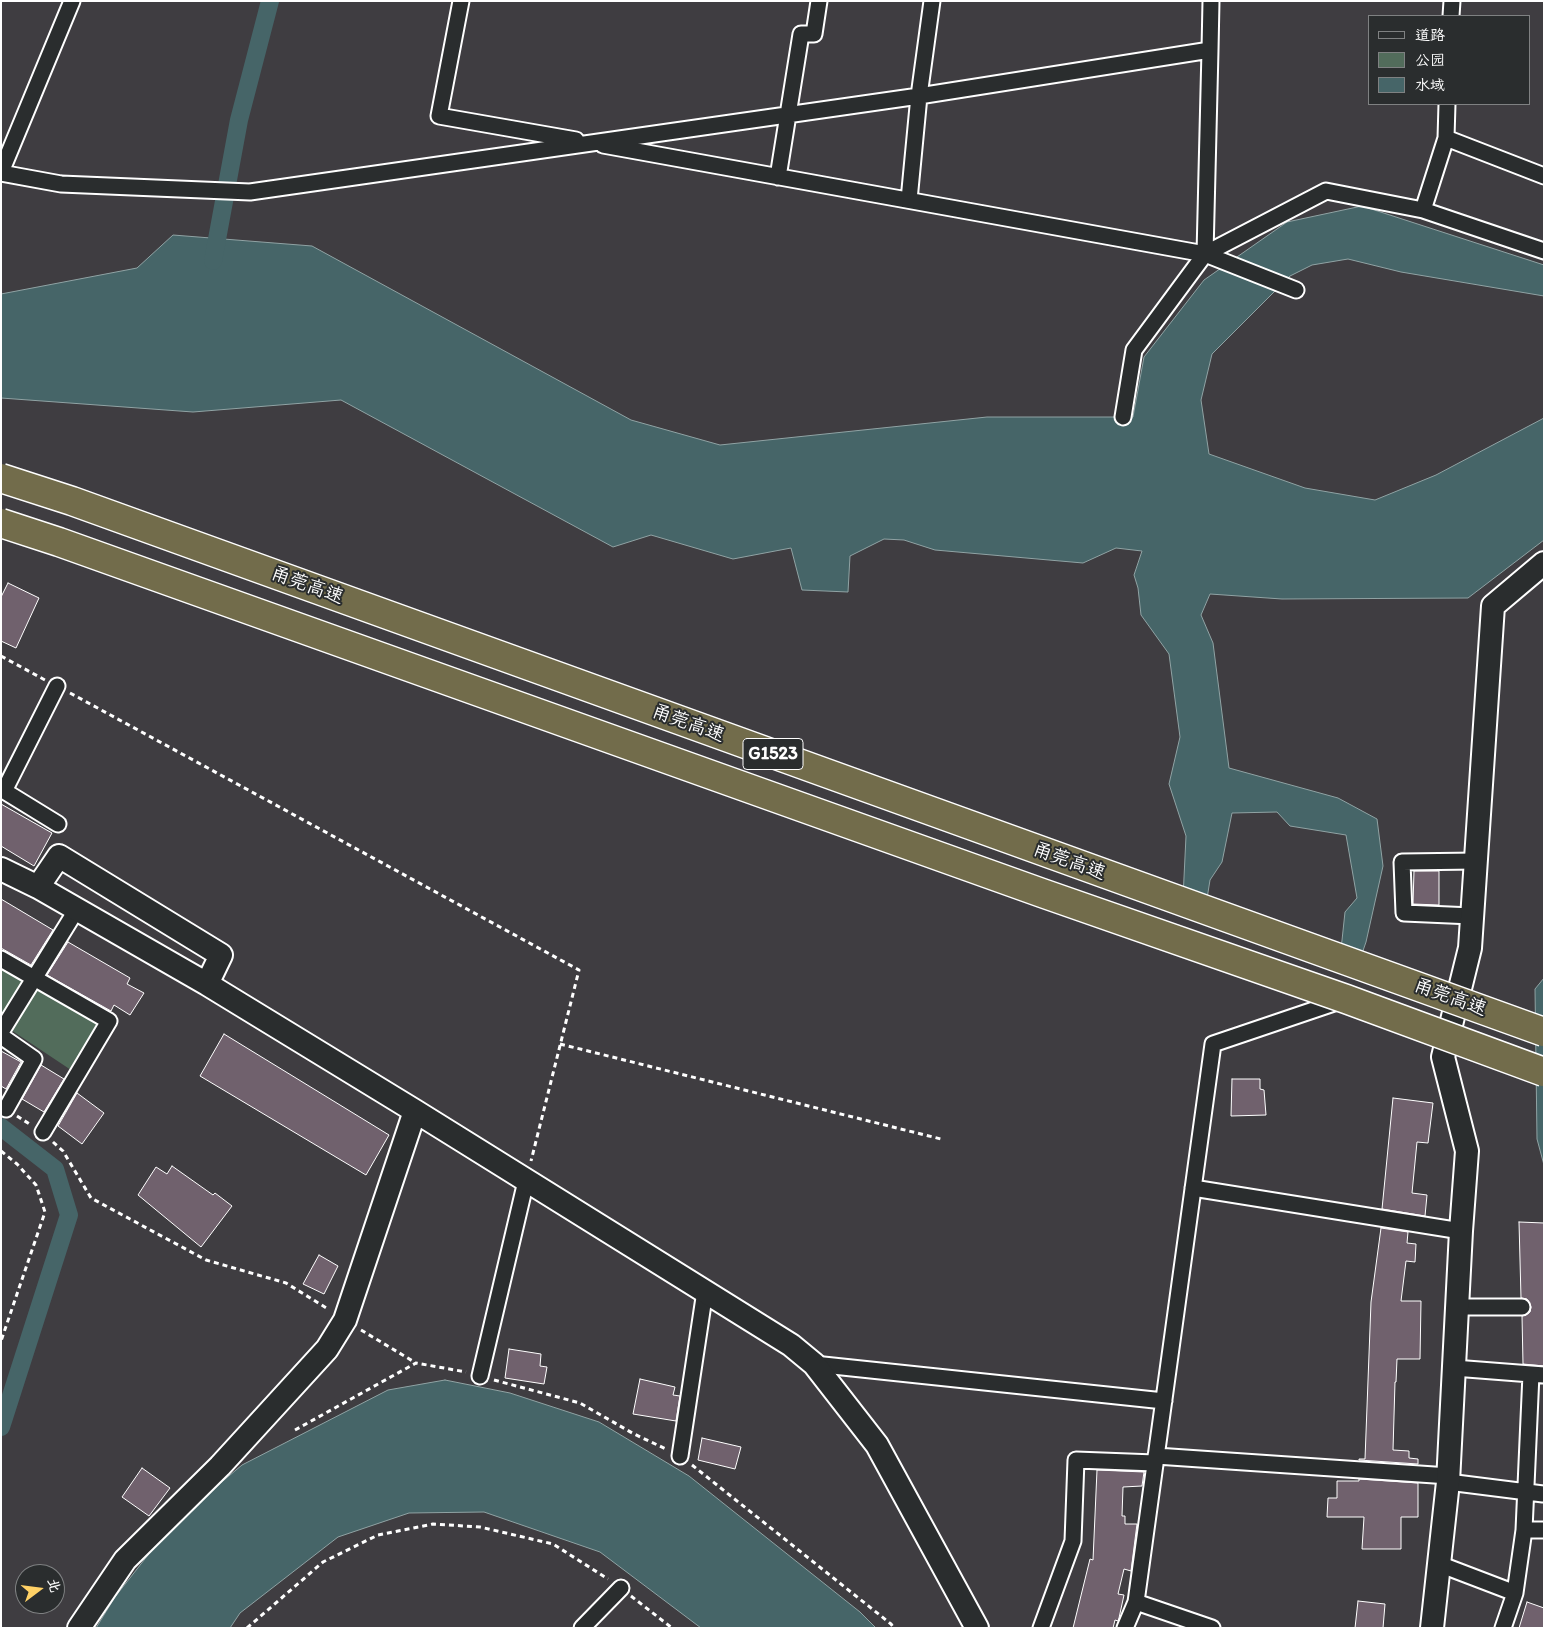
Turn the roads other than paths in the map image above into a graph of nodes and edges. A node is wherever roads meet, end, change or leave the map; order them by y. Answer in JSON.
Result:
{"nodes":[{"id":1,"x":72,"y":1,"type":"edge"},
{"id":2,"x":461,"y":1,"type":"edge"},
{"id":3,"x":819,"y":1,"type":"edge"},
{"id":4,"x":932,"y":1,"type":"edge"},
{"id":5,"x":1210,"y":1,"type":"edge"},
{"id":6,"x":1452,"y":1,"type":"edge"},
{"id":7,"x":1451,"y":15,"type":"edge"},
{"id":8,"x":1210,"y":50,"type":"junction"},
{"id":9,"x":919,"y":96,"type":"junction"},
{"id":10,"x":1447,"y":105,"type":"edge"},
{"id":11,"x":788,"y":114,"type":"junction"},
{"id":12,"x":1446,"y":138,"type":"junction"},
{"id":13,"x":590,"y":143,"type":"junction"},
{"id":14,"x":1,"y":172,"type":"edge"},
{"id":15,"x":1544,"y":176,"type":"edge"},
{"id":16,"x":778,"y":177,"type":"junction"},
{"id":17,"x":909,"y":200,"type":"junction"},
{"id":18,"x":1423,"y":210,"type":"junction"},
{"id":19,"x":1544,"y":251,"type":"edge"},
{"id":20,"x":1205,"y":254,"type":"junction"},
{"id":21,"x":1291,"y":288,"type":"dead end"},
{"id":22,"x":1123,"y":417,"type":"dead end"},
{"id":23,"x":1,"y":478,"type":"edge"},
{"id":24,"x":1,"y":523,"type":"edge"},
{"id":25,"x":1544,"y":563,"type":"edge"},
{"id":26,"x":57,"y":686,"type":"road end"},
{"id":27,"x":3,"y":790,"type":"edge"},
{"id":28,"x":58,"y":824,"type":"dead end"},
{"id":29,"x":1476,"y":862,"type":"junction"},
{"id":30,"x":1,"y":869,"type":"edge"},
{"id":31,"x":38,"y":887,"type":"junction"},
{"id":32,"x":77,"y":910,"type":"junction"},
{"id":33,"x":1472,"y":916,"type":"junction"},
{"id":34,"x":1,"y":959,"type":"edge"},
{"id":35,"x":34,"y":978,"type":"junction"},
{"id":36,"x":206,"y":984,"type":"junction"},
{"id":37,"x":1346,"y":999,"type":"junction"},
{"id":38,"x":1,"y":1032,"type":"edge"},
{"id":39,"x":1544,"y":1032,"type":"edge"},
{"id":40,"x":1,"y":1036,"type":"edge"},
{"id":41,"x":1544,"y":1072,"type":"edge"},
{"id":42,"x":6,"y":1109,"type":"road end"},
{"id":43,"x":415,"y":1111,"type":"junction"},
{"id":44,"x":43,"y":1132,"type":"road end"},
{"id":45,"x":526,"y":1181,"type":"junction"},
{"id":46,"x":1193,"y":1188,"type":"junction"},
{"id":47,"x":1461,"y":1231,"type":"junction"},
{"id":48,"x":705,"y":1291,"type":"junction"},
{"id":49,"x":1457,"y":1307,"type":"junction"},
{"id":50,"x":1522,"y":1307,"type":"dead end"},
{"id":51,"x":814,"y":1364,"type":"junction"},
{"id":52,"x":1454,"y":1368,"type":"junction"},
{"id":53,"x":1538,"y":1375,"type":"edge"},
{"id":54,"x":480,"y":1376,"type":"road end"},
{"id":55,"x":1164,"y":1401,"type":"junction"},
{"id":56,"x":680,"y":1456,"type":"road end"},
{"id":57,"x":1156,"y":1460,"type":"junction"},
{"id":58,"x":1448,"y":1479,"type":"junction"},
{"id":59,"x":1526,"y":1492,"type":"junction"},
{"id":60,"x":1543,"y":1494,"type":"edge"},
{"id":61,"x":1524,"y":1530,"type":"junction"},
{"id":62,"x":1544,"y":1530,"type":"edge"},
{"id":63,"x":1439,"y":1564,"type":"junction"},
{"id":64,"x":621,"y":1588,"type":"road end"},
{"id":65,"x":1515,"y":1593,"type":"junction"},
{"id":66,"x":1136,"y":1602,"type":"junction"},
{"id":67,"x":79,"y":1628,"type":"edge"},
{"id":68,"x":582,"y":1628,"type":"edge"},
{"id":69,"x":977,"y":1628,"type":"edge"},
{"id":70,"x":1041,"y":1628,"type":"edge"},
{"id":71,"x":1125,"y":1628,"type":"edge"},
{"id":72,"x":1212,"y":1628,"type":"edge"},
{"id":73,"x":1432,"y":1628,"type":"edge"},
{"id":74,"x":1503,"y":1628,"type":"edge"}],
"edges":[{"from":1,"to":14,"type":"street"},
{"from":2,"to":13,"type":"street"},
{"from":3,"to":11,"type":"street"},
{"from":4,"to":9,"type":"street"},
{"from":5,"to":8,"type":"street"},
{"from":6,"to":7,"type":"street"},
{"from":8,"to":9,"type":"street"},
{"from":8,"to":20,"type":"street"},
{"from":9,"to":11,"type":"street"},
{"from":9,"to":17,"type":"street"},
{"from":10,"to":12,"type":"street"},
{"from":11,"to":13,"type":"street"},
{"from":11,"to":16,"type":"street"},
{"from":12,"to":15,"type":"street"},
{"from":12,"to":18,"type":"street"},
{"from":13,"to":14,"type":"street"},
{"from":13,"to":16,"type":"street"},
{"from":16,"to":17,"type":"street"},
{"from":17,"to":20,"type":"street"},
{"from":18,"to":19,"type":"street"},
{"from":18,"to":20,"type":"street"},
{"from":20,"to":21,"type":"street"},
{"from":20,"to":22,"type":"street"},
{"from":23,"to":39,"type":"highway","name":"甬莞高速","number":"G1523","bridge":true},
{"from":24,"to":37,"type":"highway","name":"甬莞高速","number":"G1523","bridge":true},
{"from":25,"to":29,"type":"street"},
{"from":26,"to":27,"type":"street"},
{"from":27,"to":28,"type":"street"},
{"from":29,"to":33,"type":"street"},
{"from":29,"to":33,"type":"street"},
{"from":30,"to":31,"type":"street"},
{"from":31,"to":32,"type":"street"},
{"from":31,"to":36,"type":"street"},
{"from":32,"to":35,"type":"street"},
{"from":32,"to":36,"type":"street"},
{"from":33,"to":47,"type":"street"},
{"from":34,"to":35,"type":"street"},
{"from":35,"to":38,"type":"street"},
{"from":35,"to":44,"type":"street"},
{"from":36,"to":43,"type":"street"},
{"from":37,"to":41,"type":"highway","name":"甬莞高速","number":"G1523","bridge":true},
{"from":37,"to":46,"type":"street"},
{"from":40,"to":42,"type":"street"},
{"from":43,"to":45,"type":"street"},
{"from":43,"to":67,"type":"street"},
{"from":45,"to":48,"type":"street"},
{"from":45,"to":54,"type":"street"},
{"from":46,"to":47,"type":"street"},
{"from":46,"to":55,"type":"street"},
{"from":47,"to":49,"type":"street"},
{"from":48,"to":51,"type":"street"},
{"from":48,"to":56,"type":"street"},
{"from":49,"to":50,"type":"street"},
{"from":49,"to":52,"type":"street"},
{"from":51,"to":55,"type":"street"},
{"from":51,"to":69,"type":"street"},
{"from":52,"to":53,"type":"street"},
{"from":52,"to":58,"type":"street"},
{"from":53,"to":59,"type":"street"},
{"from":55,"to":57,"type":"street"},
{"from":57,"to":58,"type":"street"},
{"from":57,"to":66,"type":"street"},
{"from":57,"to":70,"type":"street"},
{"from":58,"to":59,"type":"street"},
{"from":58,"to":63,"type":"street"},
{"from":59,"to":60,"type":"street"},
{"from":59,"to":61,"type":"street"},
{"from":61,"to":62,"type":"street"},
{"from":61,"to":65,"type":"street"},
{"from":63,"to":65,"type":"street"},
{"from":63,"to":73,"type":"street"},
{"from":64,"to":68,"type":"street"},
{"from":65,"to":74,"type":"street"},
{"from":66,"to":71,"type":"street"},
{"from":66,"to":72,"type":"street"}]}
